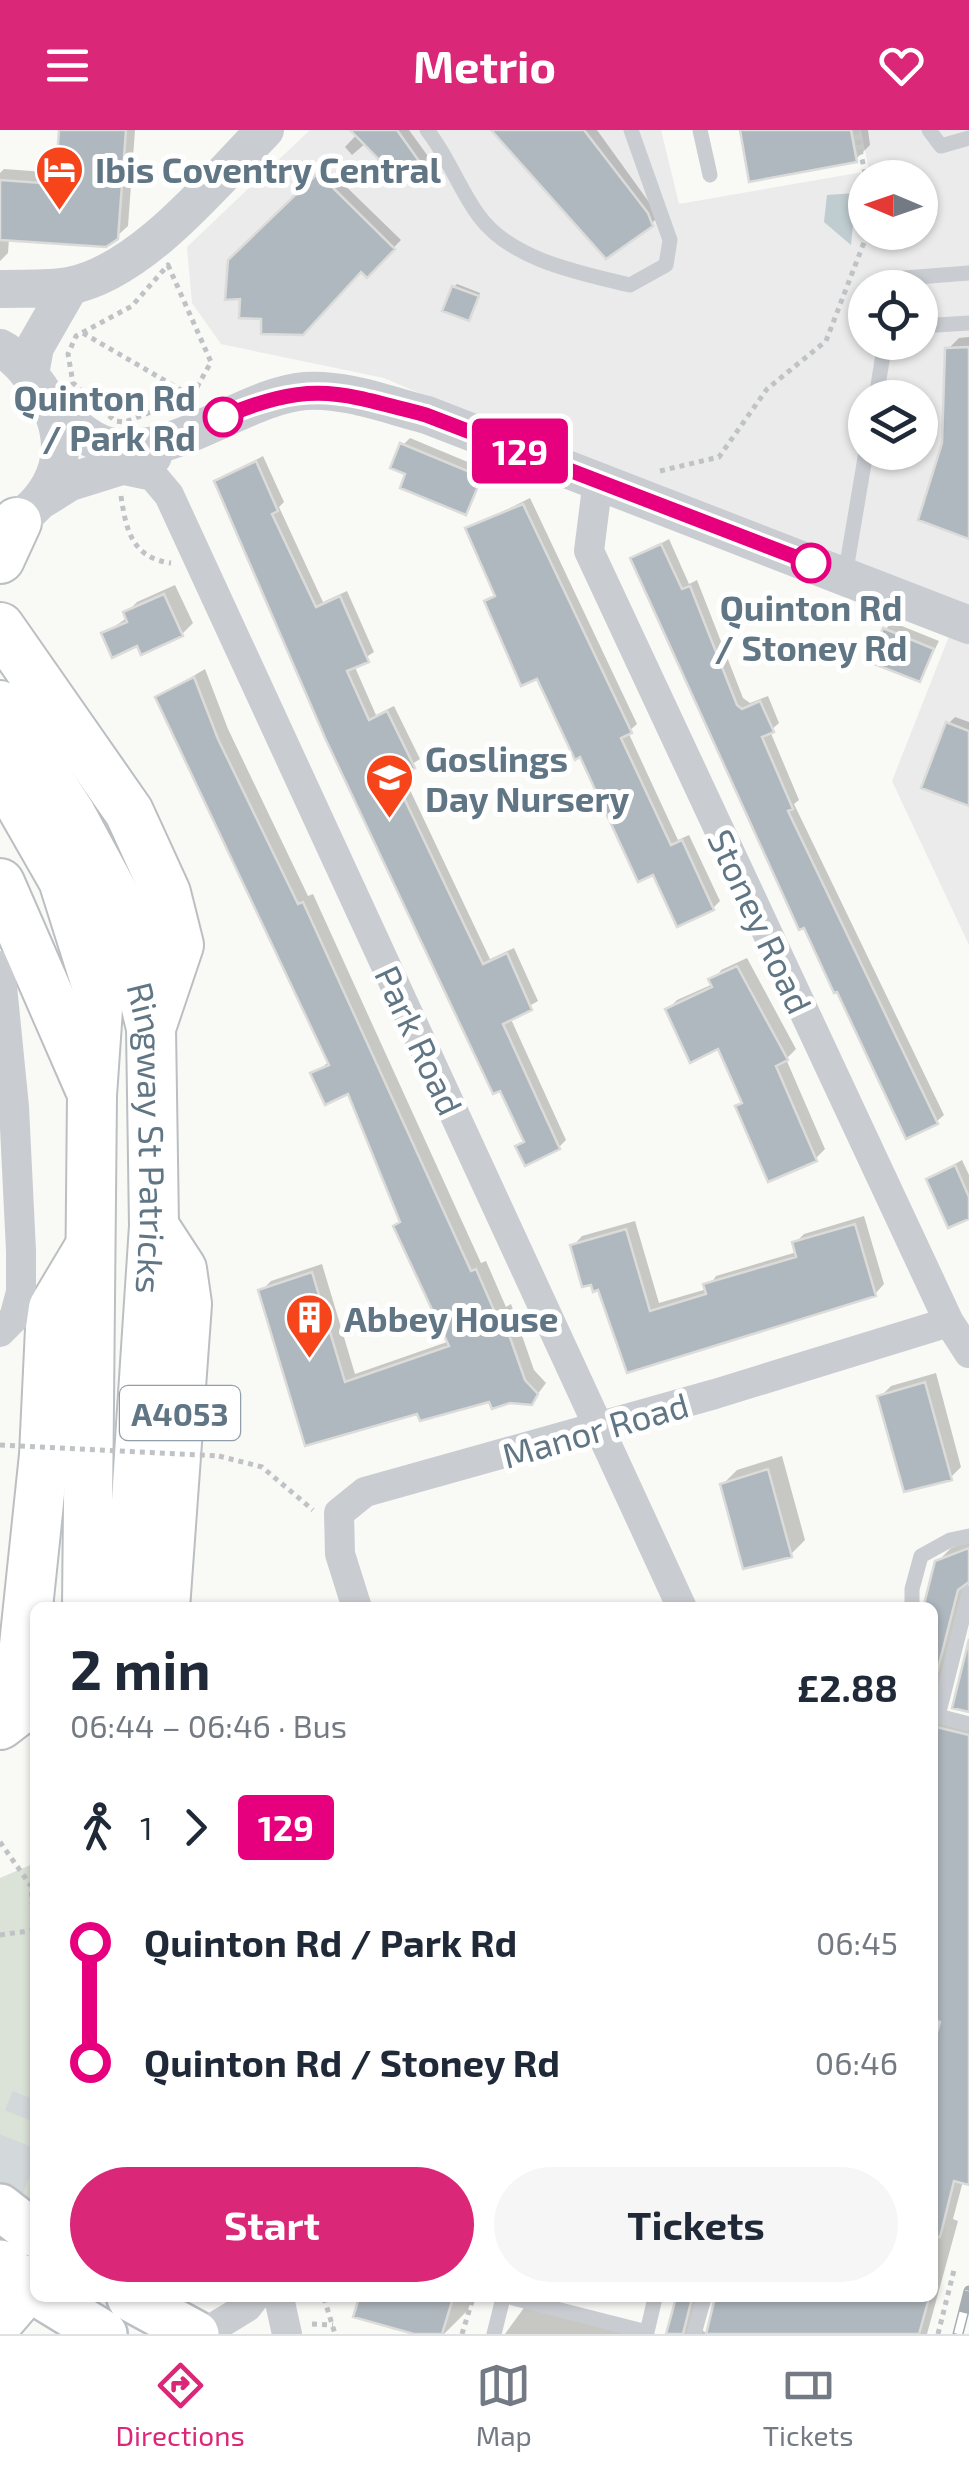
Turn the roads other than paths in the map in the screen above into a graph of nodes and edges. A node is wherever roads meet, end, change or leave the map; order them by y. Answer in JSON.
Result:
{"nodes":[{"id":1,"x":264,"y":130,"type":"edge"},
{"id":2,"x":427,"y":130,"type":"edge"},
{"id":3,"x":631,"y":130,"type":"edge"},
{"id":4,"x":700,"y":130,"type":"edge"},
{"id":5,"x":929,"y":130,"type":"edge"},
{"id":6,"x":969,"y":138,"type":"edge"},
{"id":7,"x":710,"y":175,"type":"dead end"},
{"id":8,"x":969,"y":274,"type":"edge"},
{"id":9,"x":938,"y":276,"type":"edge"},
{"id":10,"x":70,"y":286,"type":"junction"},
{"id":11,"x":0,"y":289,"type":"edge"},
{"id":12,"x":969,"y":323,"type":"edge"},
{"id":13,"x":938,"y":325,"type":"edge"},
{"id":14,"x":0,"y":348,"type":"edge"},
{"id":15,"x":30,"y":374,"type":"junction"},
{"id":16,"x":64,"y":397,"type":"junction"},
{"id":17,"x":214,"y":421,"type":"junction"},
{"id":18,"x":863,"y":470,"type":"edge"},
{"id":19,"x":131,"y":479,"type":"junction"},
{"id":20,"x":602,"y":481,"type":"junction"},
{"id":21,"x":12,"y":530,"type":"edge"},
{"id":22,"x":846,"y":576,"type":"junction"},
{"id":23,"x":969,"y":625,"type":"edge"},
{"id":24,"x":0,"y":627,"type":"edge"},
{"id":25,"x":0,"y":704,"type":"edge"},
{"id":26,"x":0,"y":770,"type":"edge"},
{"id":27,"x":0,"y":884,"type":"edge"},
{"id":28,"x":0,"y":966,"type":"edge"},
{"id":29,"x":151,"y":1028,"type":"junction"},
{"id":30,"x":92,"y":1095,"type":"junction"},
{"id":31,"x":154,"y":1226,"type":"junction"},
{"id":32,"x":92,"y":1243,"type":"junction"},
{"id":33,"x":949,"y":1322,"type":"junction"},
{"id":34,"x":0,"y":1332,"type":"edge"},
{"id":35,"x":969,"y":1353,"type":"edge"},
{"id":36,"x":599,"y":1427,"type":"junction"},
{"id":37,"x":969,"y":1536,"type":"edge"},
{"id":38,"x":912,"y":1588,"type":"junction"},
{"id":39,"x":969,"y":1593,"type":"edge"},
{"id":40,"x":87,"y":1602,"type":"edge"},
{"id":41,"x":129,"y":1602,"type":"edge"},
{"id":42,"x":166,"y":1602,"type":"edge"},
{"id":43,"x":355,"y":1602,"type":"edge"},
{"id":44,"x":679,"y":1602,"type":"edge"},
{"id":45,"x":902,"y":1602,"type":"edge"},
{"id":46,"x":912,"y":1602,"type":"edge"},
{"id":47,"x":969,"y":1724,"type":"edge"},
{"id":48,"x":0,"y":1725,"type":"edge"},
{"id":49,"x":0,"y":2208,"type":"edge"},
{"id":50,"x":30,"y":2230,"type":"edge"},
{"id":51,"x":47,"y":2302,"type":"edge"},
{"id":52,"x":138,"y":2302,"type":"edge"},
{"id":53,"x":251,"y":2302,"type":"edge"},
{"id":54,"x":279,"y":2302,"type":"edge"},
{"id":55,"x":503,"y":2302,"type":"edge"},
{"id":56,"x":529,"y":2302,"type":"edge"},
{"id":57,"x":654,"y":2302,"type":"edge"},
{"id":58,"x":704,"y":2302,"type":"edge"},
{"id":59,"x":701,"y":2329,"type":"edge"},
{"id":60,"x":104,"y":2334,"type":"edge"},
{"id":61,"x":199,"y":2334,"type":"edge"},
{"id":62,"x":287,"y":2334,"type":"edge"},
{"id":63,"x":494,"y":2334,"type":"edge"}],
"edges":[{"from":1,"to":10,"type":"street"},
{"from":2,"to":3,"type":"lane"},
{"from":4,"to":7,"type":"lane"},
{"from":5,"to":6,"type":"lane"},
{"from":8,"to":9,"type":"lane"},
{"from":10,"to":11,"type":"street"},
{"from":10,"to":15,"type":"street"},
{"from":12,"to":13,"type":"lane"},
{"from":14,"to":15,"type":"street"},
{"from":15,"to":16,"type":"street"},
{"from":16,"to":17,"type":"street"},
{"from":16,"to":21,"type":"street"},
{"from":17,"to":19,"type":"street"},
{"from":17,"to":20,"type":"street"},
{"from":18,"to":22,"type":"lane"},
{"from":19,"to":21,"type":"street"},
{"from":19,"to":36,"type":"street","name":"Park Road"},
{"from":20,"to":22,"type":"street"},
{"from":20,"to":33,"type":"street","name":"Stoney Road"},
{"from":22,"to":23,"type":"street"},
{"from":24,"to":29,"type":"highway"},
{"from":25,"to":29,"type":"highway","name":"Ringway St Patricks","number":"A4053"},
{"from":26,"to":30,"type":"highway","name":"Ringway St Patricks","number":"A4053"},
{"from":27,"to":30,"type":"highway"},
{"from":28,"to":34,"type":"street"},
{"from":29,"to":31,"type":"highway","name":"Ringway St Patricks","number":"A4053"},
{"from":30,"to":32,"type":"highway","name":"Ringway St Patricks","number":"A4053"},
{"from":31,"to":41,"type":"highway","name":"Ringway St Patricks","number":"A4053"},
{"from":31,"to":42,"type":"highway","number":"A4053"},
{"from":32,"to":40,"type":"highway","name":"Ringway St Patricks","number":"A4053"},
{"from":32,"to":48,"type":"highway"},
{"from":33,"to":35,"type":"street","name":"Stoney Road"},
{"from":33,"to":36,"type":"street","name":"Manor Road"},
{"from":36,"to":43,"type":"street","name":"Manor Road"},
{"from":36,"to":44,"type":"street","name":"Park Road"},
{"from":37,"to":38,"type":"lane"},
{"from":38,"to":45,"type":"lane"},
{"from":38,"to":46,"type":"lane"},
{"from":39,"to":47,"type":"lane"},
{"from":49,"to":50,"type":"main road"},
{"from":51,"to":60,"type":"main road"},
{"from":52,"to":61,"type":"main road"},
{"from":53,"to":61,"type":"street"},
{"from":54,"to":62,"type":"street"},
{"from":55,"to":63,"type":"lane"},
{"from":56,"to":57,"type":"lane"},
{"from":58,"to":59,"type":"lane"}]}
